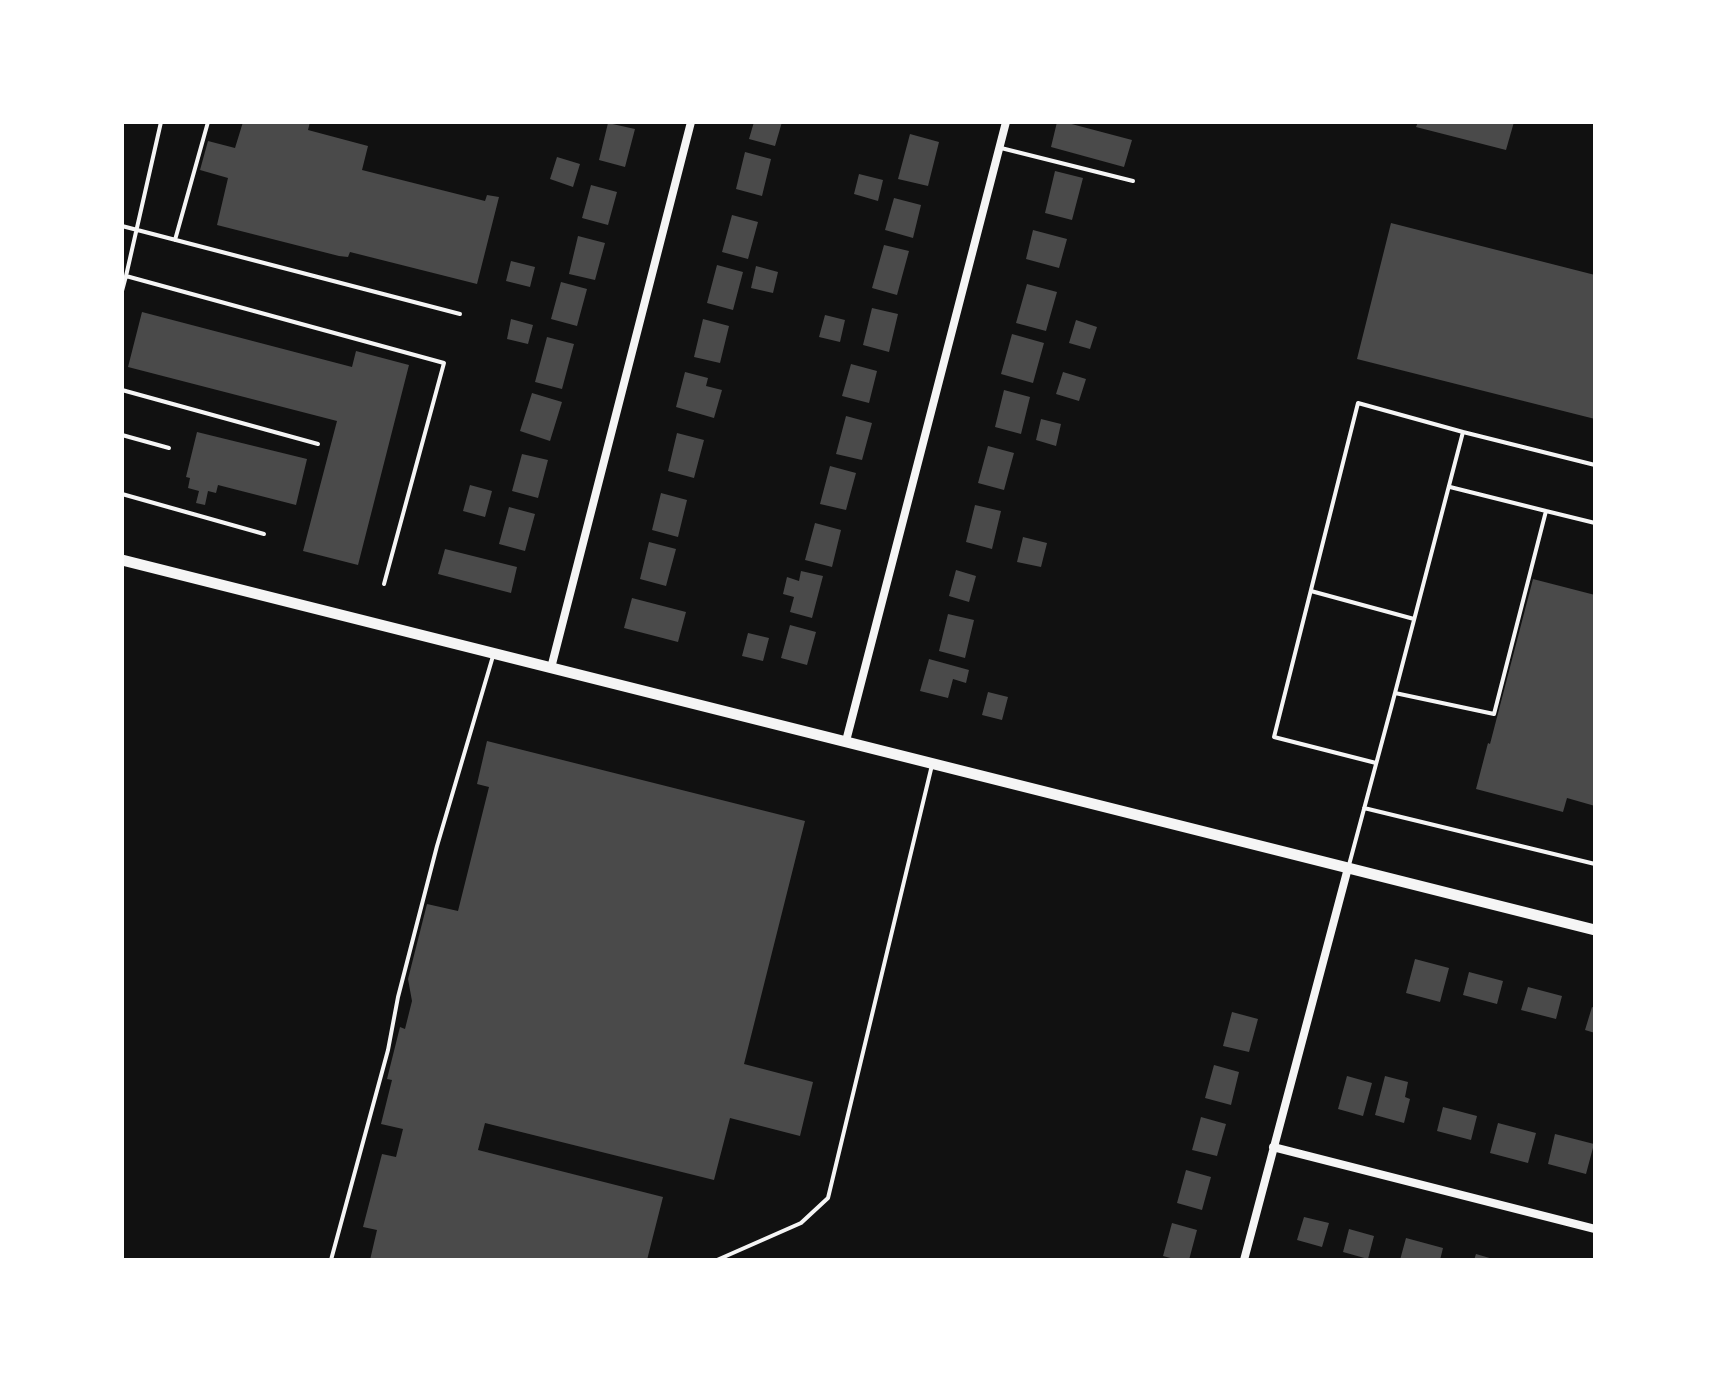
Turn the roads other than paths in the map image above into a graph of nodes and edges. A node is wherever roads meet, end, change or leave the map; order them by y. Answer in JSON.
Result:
{"nodes":[{"id":1,"x":161,"y":122,"type":"edge"},
{"id":2,"x":208,"y":122,"type":"edge"},
{"id":3,"x":691,"y":122,"type":"edge"},
{"id":4,"x":1006,"y":122,"type":"edge"},
{"id":5,"x":999,"y":148,"type":"junction"},
{"id":6,"x":1133,"y":181,"type":"dead end"},
{"id":7,"x":122,"y":226,"type":"edge"},
{"id":8,"x":137,"y":230,"type":"junction"},
{"id":9,"x":175,"y":240,"type":"junction"},
{"id":10,"x":126,"y":276,"type":"junction"},
{"id":11,"x":122,"y":291,"type":"edge"},
{"id":12,"x":460,"y":314,"type":"dead end"},
{"id":13,"x":122,"y":390,"type":"edge"},
{"id":14,"x":1463,"y":432,"type":"junction"},
{"id":15,"x":122,"y":435,"type":"edge"},
{"id":16,"x":318,"y":444,"type":"dead end"},
{"id":17,"x":169,"y":448,"type":"dead end"},
{"id":18,"x":1595,"y":465,"type":"edge"},
{"id":19,"x":1449,"y":487,"type":"junction"},
{"id":20,"x":122,"y":494,"type":"edge"},
{"id":21,"x":1546,"y":511,"type":"junction"},
{"id":22,"x":1595,"y":523,"type":"edge"},
{"id":23,"x":264,"y":534,"type":"dead end"},
{"id":24,"x":122,"y":560,"type":"edge"},
{"id":25,"x":384,"y":584,"type":"dead end"},
{"id":26,"x":1311,"y":591,"type":"junction"},
{"id":27,"x":1414,"y":619,"type":"junction"},
{"id":28,"x":494,"y":654,"type":"junction"},
{"id":29,"x":551,"y":668,"type":"junction"},
{"id":30,"x":1395,"y":693,"type":"junction"},
{"id":31,"x":846,"y":741,"type":"junction"},
{"id":32,"x":932,"y":763,"type":"junction"},
{"id":33,"x":1376,"y":763,"type":"junction"},
{"id":34,"x":1364,"y":808,"type":"junction"},
{"id":35,"x":1595,"y":864,"type":"edge"},
{"id":36,"x":1348,"y":868,"type":"junction"},
{"id":37,"x":1595,"y":930,"type":"edge"},
{"id":38,"x":1273,"y":1147,"type":"junction"},
{"id":39,"x":1595,"y":1229,"type":"edge"},
{"id":40,"x":331,"y":1260,"type":"edge"},
{"id":41,"x":717,"y":1260,"type":"edge"},
{"id":42,"x":1244,"y":1260,"type":"edge"}],
"edges":[{"from":1,"to":8,"type":"lane"},
{"from":2,"to":9,"type":"lane"},
{"from":3,"to":29,"type":"street"},
{"from":4,"to":5,"type":"street"},
{"from":5,"to":6,"type":"lane"},
{"from":5,"to":31,"type":"street"},
{"from":7,"to":8,"type":"lane"},
{"from":8,"to":9,"type":"lane"},
{"from":8,"to":10,"type":"lane"},
{"from":9,"to":12,"type":"lane"},
{"from":10,"to":11,"type":"lane"},
{"from":10,"to":25,"type":"lane"},
{"from":13,"to":16,"type":"lane"},
{"from":14,"to":18,"type":"lane"},
{"from":14,"to":19,"type":"lane"},
{"from":14,"to":26,"type":"lane"},
{"from":15,"to":17,"type":"lane"},
{"from":19,"to":21,"type":"lane"},
{"from":19,"to":27,"type":"lane"},
{"from":20,"to":23,"type":"lane"},
{"from":21,"to":22,"type":"lane"},
{"from":21,"to":30,"type":"lane"},
{"from":24,"to":28,"type":"street"},
{"from":26,"to":27,"type":"lane"},
{"from":26,"to":33,"type":"lane"},
{"from":27,"to":30,"type":"lane"},
{"from":28,"to":29,"type":"street"},
{"from":28,"to":40,"type":"lane"},
{"from":29,"to":31,"type":"street"},
{"from":30,"to":33,"type":"lane"},
{"from":31,"to":32,"type":"street"},
{"from":32,"to":36,"type":"street"},
{"from":32,"to":41,"type":"lane"},
{"from":33,"to":34,"type":"lane"},
{"from":34,"to":35,"type":"lane"},
{"from":34,"to":36,"type":"lane"},
{"from":36,"to":37,"type":"street"},
{"from":36,"to":38,"type":"street"},
{"from":38,"to":39,"type":"street"},
{"from":38,"to":42,"type":"street"}]}
